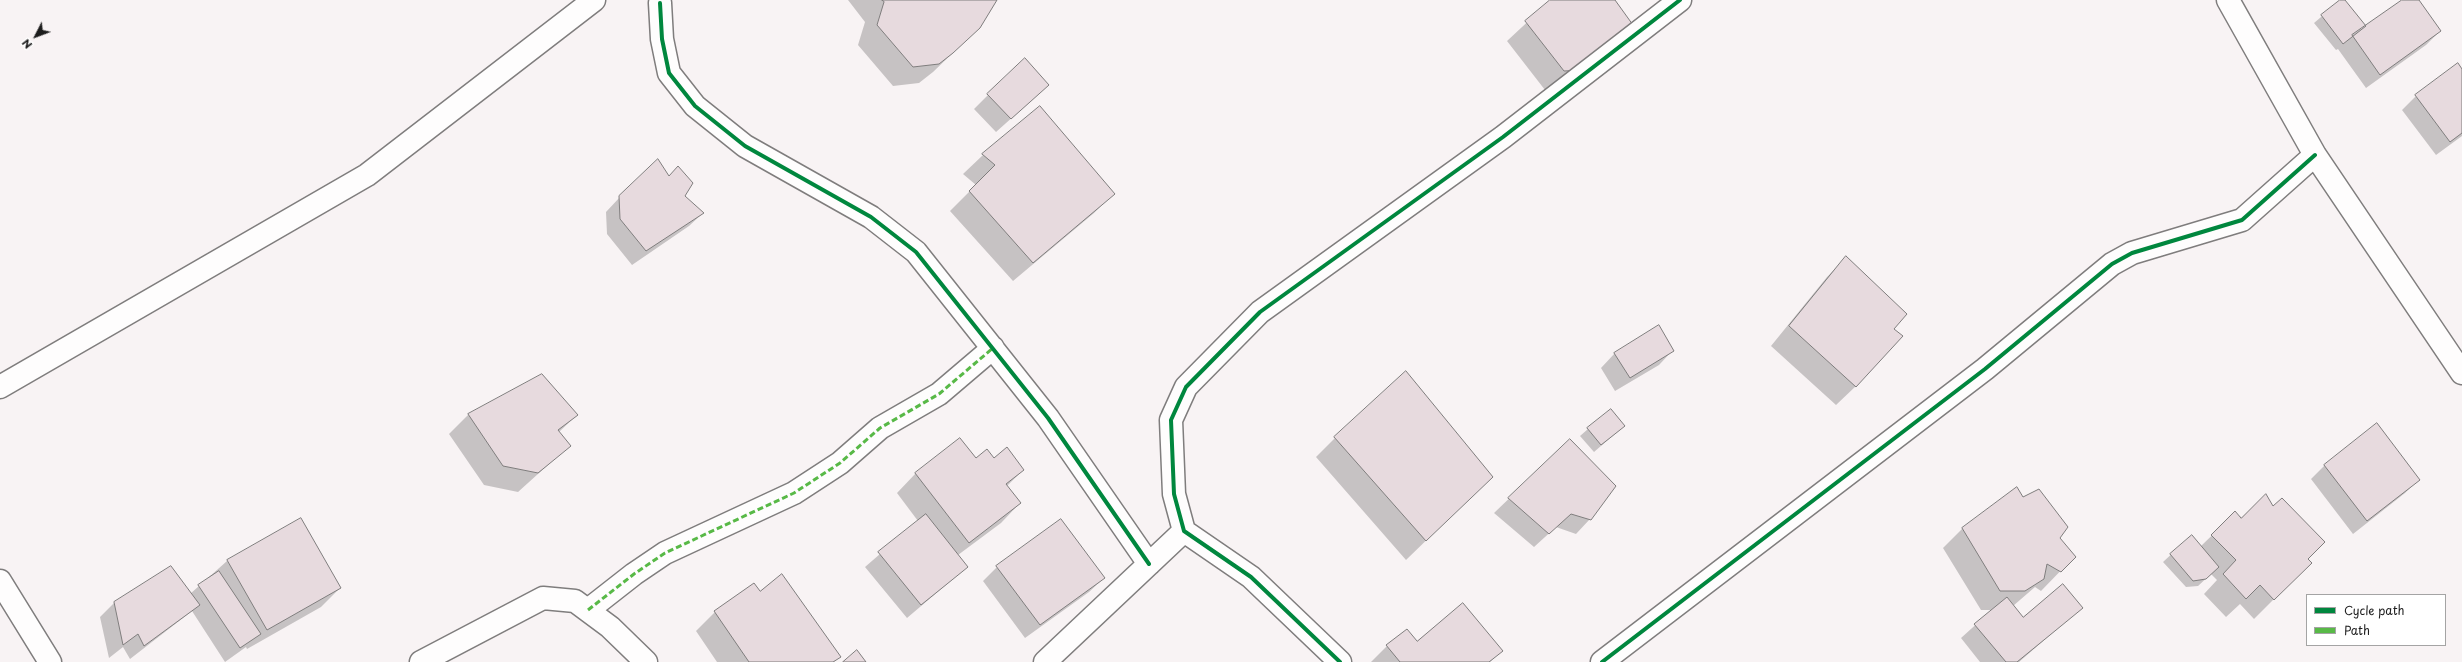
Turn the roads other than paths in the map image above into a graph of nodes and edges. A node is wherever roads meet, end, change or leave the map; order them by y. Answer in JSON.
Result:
{"nodes":[{"id":1,"x":594,"y":0,"type":"edge"},
{"id":2,"x":1680,"y":0,"type":"edge"},
{"id":3,"x":2228,"y":0,"type":"edge"},
{"id":4,"x":660,"y":3,"type":"dead end"},
{"id":5,"x":2316,"y":155,"type":"junction"},
{"id":6,"x":993,"y":348,"type":"junction"},
{"id":7,"x":2462,"y":373,"type":"edge"},
{"id":8,"x":0,"y":387,"type":"edge"},
{"id":9,"x":1184,"y":532,"type":"junction"},
{"id":10,"x":1150,"y":564,"type":"junction"},
{"id":11,"x":0,"y":581,"type":"edge"},
{"id":12,"x":588,"y":610,"type":"junction"},
{"id":13,"x":50,"y":662,"type":"edge"},
{"id":14,"x":421,"y":662,"type":"edge"},
{"id":15,"x":646,"y":662,"type":"edge"},
{"id":16,"x":1045,"y":662,"type":"edge"},
{"id":17,"x":1340,"y":662,"type":"edge"},
{"id":18,"x":1602,"y":662,"type":"edge"}],
"edges":[{"from":1,"to":8,"type":"street"},
{"from":2,"to":9,"type":"street"},
{"from":3,"to":5,"type":"street"},
{"from":4,"to":6,"type":"street"},
{"from":5,"to":7,"type":"street"},
{"from":5,"to":18,"type":"street"},
{"from":6,"to":10,"type":"street"},
{"from":6,"to":12,"type":"street"},
{"from":9,"to":10,"type":"street"},
{"from":9,"to":17,"type":"street"},
{"from":10,"to":16,"type":"street"},
{"from":11,"to":13,"type":"street"},
{"from":12,"to":14,"type":"street"},
{"from":12,"to":15,"type":"street"}]}
